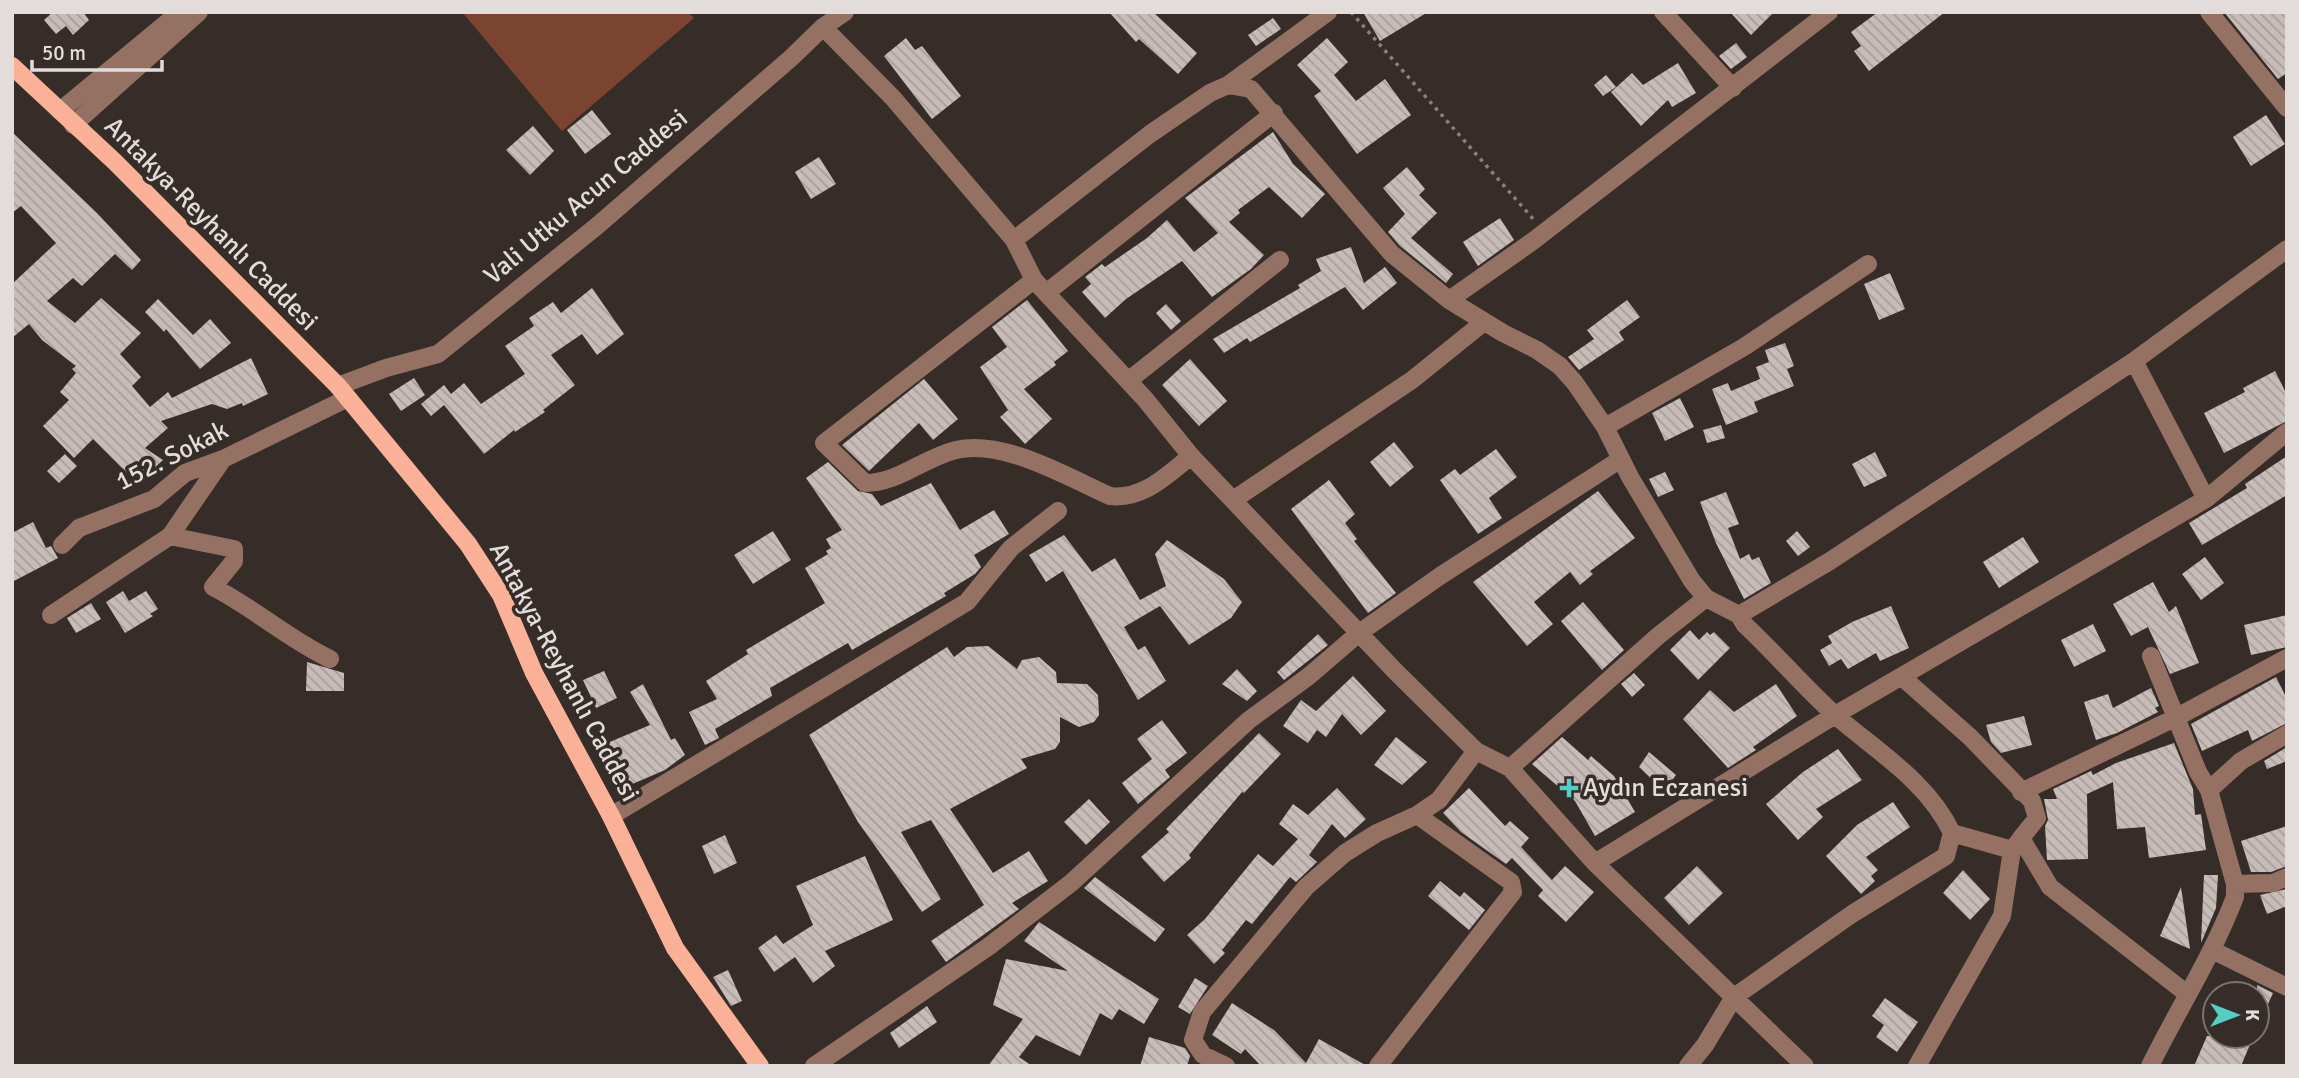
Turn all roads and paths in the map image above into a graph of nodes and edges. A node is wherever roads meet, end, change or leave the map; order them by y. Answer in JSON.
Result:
{"nodes":[{"id":1,"x":180,"y":12,"type":"edge"},
{"id":2,"x":199,"y":12,"type":"edge"},
{"id":3,"x":845,"y":12,"type":"edge"},
{"id":4,"x":1328,"y":12,"type":"edge"},
{"id":5,"x":1351,"y":12,"type":"edge"},
{"id":6,"x":1663,"y":12,"type":"edge"},
{"id":7,"x":1829,"y":12,"type":"edge"},
{"id":8,"x":2209,"y":12,"type":"edge"},
{"id":9,"x":1808,"y":18,"type":"edge"},
{"id":10,"x":823,"y":27,"type":"junction"},
{"id":11,"x":12,"y":66,"type":"edge"},
{"id":12,"x":1228,"y":85,"type":"junction"},
{"id":13,"x":1733,"y":88,"type":"junction"},
{"id":14,"x":2287,"y":108,"type":"edge"},
{"id":15,"x":60,"y":111,"type":"junction"},
{"id":16,"x":1274,"y":113,"type":"junction"},
{"id":17,"x":73,"y":125,"type":"junction"},
{"id":18,"x":1545,"y":232,"type":"junction"},
{"id":19,"x":1014,"y":240,"type":"junction"},
{"id":20,"x":2287,"y":249,"type":"edge"},
{"id":21,"x":1280,"y":260,"type":"dead end"},
{"id":22,"x":1868,"y":264,"type":"dead end"},
{"id":23,"x":1040,"y":286,"type":"junction"},
{"id":24,"x":1449,"y":300,"type":"junction"},
{"id":25,"x":1484,"y":321,"type":"junction"},
{"id":26,"x":2134,"y":361,"type":"junction"},
{"id":27,"x":1128,"y":381,"type":"junction"},
{"id":28,"x":343,"y":392,"type":"junction"},
{"id":29,"x":1605,"y":427,"type":"junction"},
{"id":30,"x":2287,"y":432,"type":"edge"},
{"id":31,"x":1191,"y":456,"type":"junction"},
{"id":32,"x":223,"y":459,"type":"junction"},
{"id":33,"x":1621,"y":459,"type":"junction"},
{"id":34,"x":2206,"y":499,"type":"junction"},
{"id":35,"x":1233,"y":500,"type":"junction"},
{"id":36,"x":1058,"y":511,"type":"dead end"},
{"id":37,"x":170,"y":536,"type":"junction"},
{"id":38,"x":62,"y":545,"type":"dead end"},
{"id":39,"x":1706,"y":598,"type":"junction"},
{"id":40,"x":51,"y":615,"type":"dead end"},
{"id":41,"x":1739,"y":615,"type":"junction"},
{"id":42,"x":1359,"y":633,"type":"junction"},
{"id":43,"x":2151,"y":656,"type":"dead end"},
{"id":44,"x":2287,"y":658,"type":"edge"},
{"id":45,"x":330,"y":659,"type":"dead end"},
{"id":46,"x":1902,"y":677,"type":"junction"},
{"id":47,"x":1835,"y":715,"type":"junction"},
{"id":48,"x":2177,"y":717,"type":"junction"},
{"id":49,"x":2287,"y":734,"type":"edge"},
{"id":50,"x":1476,"y":751,"type":"junction"},
{"id":51,"x":1510,"y":768,"type":"junction"},
{"id":52,"x":2210,"y":790,"type":"junction"},
{"id":53,"x":2021,"y":792,"type":"junction"},
{"id":54,"x":1417,"y":815,"type":"junction"},
{"id":55,"x":611,"y":816,"type":"junction"},
{"id":56,"x":1952,"y":833,"type":"junction"},
{"id":57,"x":2016,"y":844,"type":"junction"},
{"id":58,"x":1595,"y":863,"type":"junction"},
{"id":59,"x":2287,"y":877,"type":"edge"},
{"id":60,"x":2235,"y":884,"type":"junction"},
{"id":61,"x":2212,"y":950,"type":"junction"},
{"id":62,"x":2287,"y":987,"type":"edge"},
{"id":63,"x":2186,"y":993,"type":"junction"},
{"id":64,"x":1734,"y":997,"type":"junction"},
{"id":65,"x":760,"y":1066,"type":"edge"},
{"id":66,"x":814,"y":1066,"type":"edge"},
{"id":67,"x":1226,"y":1066,"type":"edge"},
{"id":68,"x":1378,"y":1066,"type":"edge"},
{"id":69,"x":1688,"y":1066,"type":"edge"},
{"id":70,"x":1805,"y":1066,"type":"edge"},
{"id":71,"x":1917,"y":1066,"type":"edge"},
{"id":72,"x":2150,"y":1066,"type":"edge"}],
"edges":[{"from":1,"to":15,"type":"street"},
{"from":2,"to":17,"type":"street"},
{"from":3,"to":10,"type":"street","name":"Vali Utku Acun Caddesi"},
{"from":4,"to":12,"type":"street"},
{"from":5,"to":18,"type":"path"},
{"from":6,"to":13,"type":"street"},
{"from":7,"to":9,"type":"street"},
{"from":8,"to":14,"type":"street"},
{"from":9,"to":13,"type":"street"},
{"from":10,"to":19,"type":"street"},
{"from":10,"to":28,"type":"street","name":"Vali Utku Acun Caddesi"},
{"from":11,"to":15,"type":"main road","name":"Antakya-Reyhanlı Caddesi"},
{"from":12,"to":16,"type":"street"},
{"from":12,"to":19,"type":"street"},
{"from":13,"to":18,"type":"street"},
{"from":15,"to":17,"type":"main road","name":"Antakya-Reyhanlı Caddesi"},
{"from":16,"to":23,"type":"street"},
{"from":16,"to":24,"type":"street"},
{"from":17,"to":28,"type":"main road","name":"Antakya-Reyhanlı Caddesi"},
{"from":18,"to":24,"type":"street"},
{"from":19,"to":23,"type":"street"},
{"from":20,"to":26,"type":"street"},
{"from":21,"to":27,"type":"street"},
{"from":22,"to":29,"type":"street"},
{"from":23,"to":27,"type":"street"},
{"from":23,"to":31,"type":"street"},
{"from":24,"to":25,"type":"street"},
{"from":25,"to":29,"type":"street"},
{"from":25,"to":35,"type":"street"},
{"from":26,"to":34,"type":"street"},
{"from":26,"to":41,"type":"street"},
{"from":27,"to":31,"type":"street"},
{"from":28,"to":32,"type":"street","name":"152. Sokak"},
{"from":28,"to":55,"type":"main road","name":"Antakya-Reyhanlı Caddesi"},
{"from":29,"to":33,"type":"street"},
{"from":30,"to":34,"type":"street"},
{"from":31,"to":35,"type":"street"},
{"from":32,"to":37,"type":"street"},
{"from":32,"to":38,"type":"street","name":"152. Sokak"},
{"from":33,"to":39,"type":"street"},
{"from":33,"to":42,"type":"street"},
{"from":34,"to":46,"type":"street"},
{"from":35,"to":42,"type":"street"},
{"from":36,"to":55,"type":"street"},
{"from":37,"to":40,"type":"street"},
{"from":37,"to":45,"type":"street"},
{"from":39,"to":41,"type":"street"},
{"from":39,"to":51,"type":"street"},
{"from":41,"to":47,"type":"street"},
{"from":42,"to":50,"type":"street"},
{"from":42,"to":66,"type":"street"},
{"from":43,"to":48,"type":"street"},
{"from":44,"to":48,"type":"street"},
{"from":46,"to":47,"type":"street"},
{"from":46,"to":53,"type":"street"},
{"from":47,"to":56,"type":"street"},
{"from":47,"to":58,"type":"street"},
{"from":48,"to":52,"type":"street"},
{"from":48,"to":53,"type":"street"},
{"from":49,"to":52,"type":"street"},
{"from":50,"to":51,"type":"street"},
{"from":50,"to":54,"type":"street"},
{"from":51,"to":58,"type":"street"},
{"from":52,"to":60,"type":"street"},
{"from":53,"to":57,"type":"street"},
{"from":54,"to":67,"type":"street"},
{"from":54,"to":68,"type":"street"},
{"from":55,"to":65,"type":"main road","name":"Antakya-Reyhanlı Caddesi"},
{"from":56,"to":57,"type":"street"},
{"from":56,"to":64,"type":"street"},
{"from":57,"to":63,"type":"street"},
{"from":57,"to":71,"type":"street"},
{"from":58,"to":64,"type":"street"},
{"from":59,"to":60,"type":"street"},
{"from":60,"to":61,"type":"street"},
{"from":61,"to":62,"type":"street"},
{"from":61,"to":63,"type":"street"},
{"from":63,"to":72,"type":"street"},
{"from":64,"to":69,"type":"street"},
{"from":64,"to":70,"type":"street"}]}
